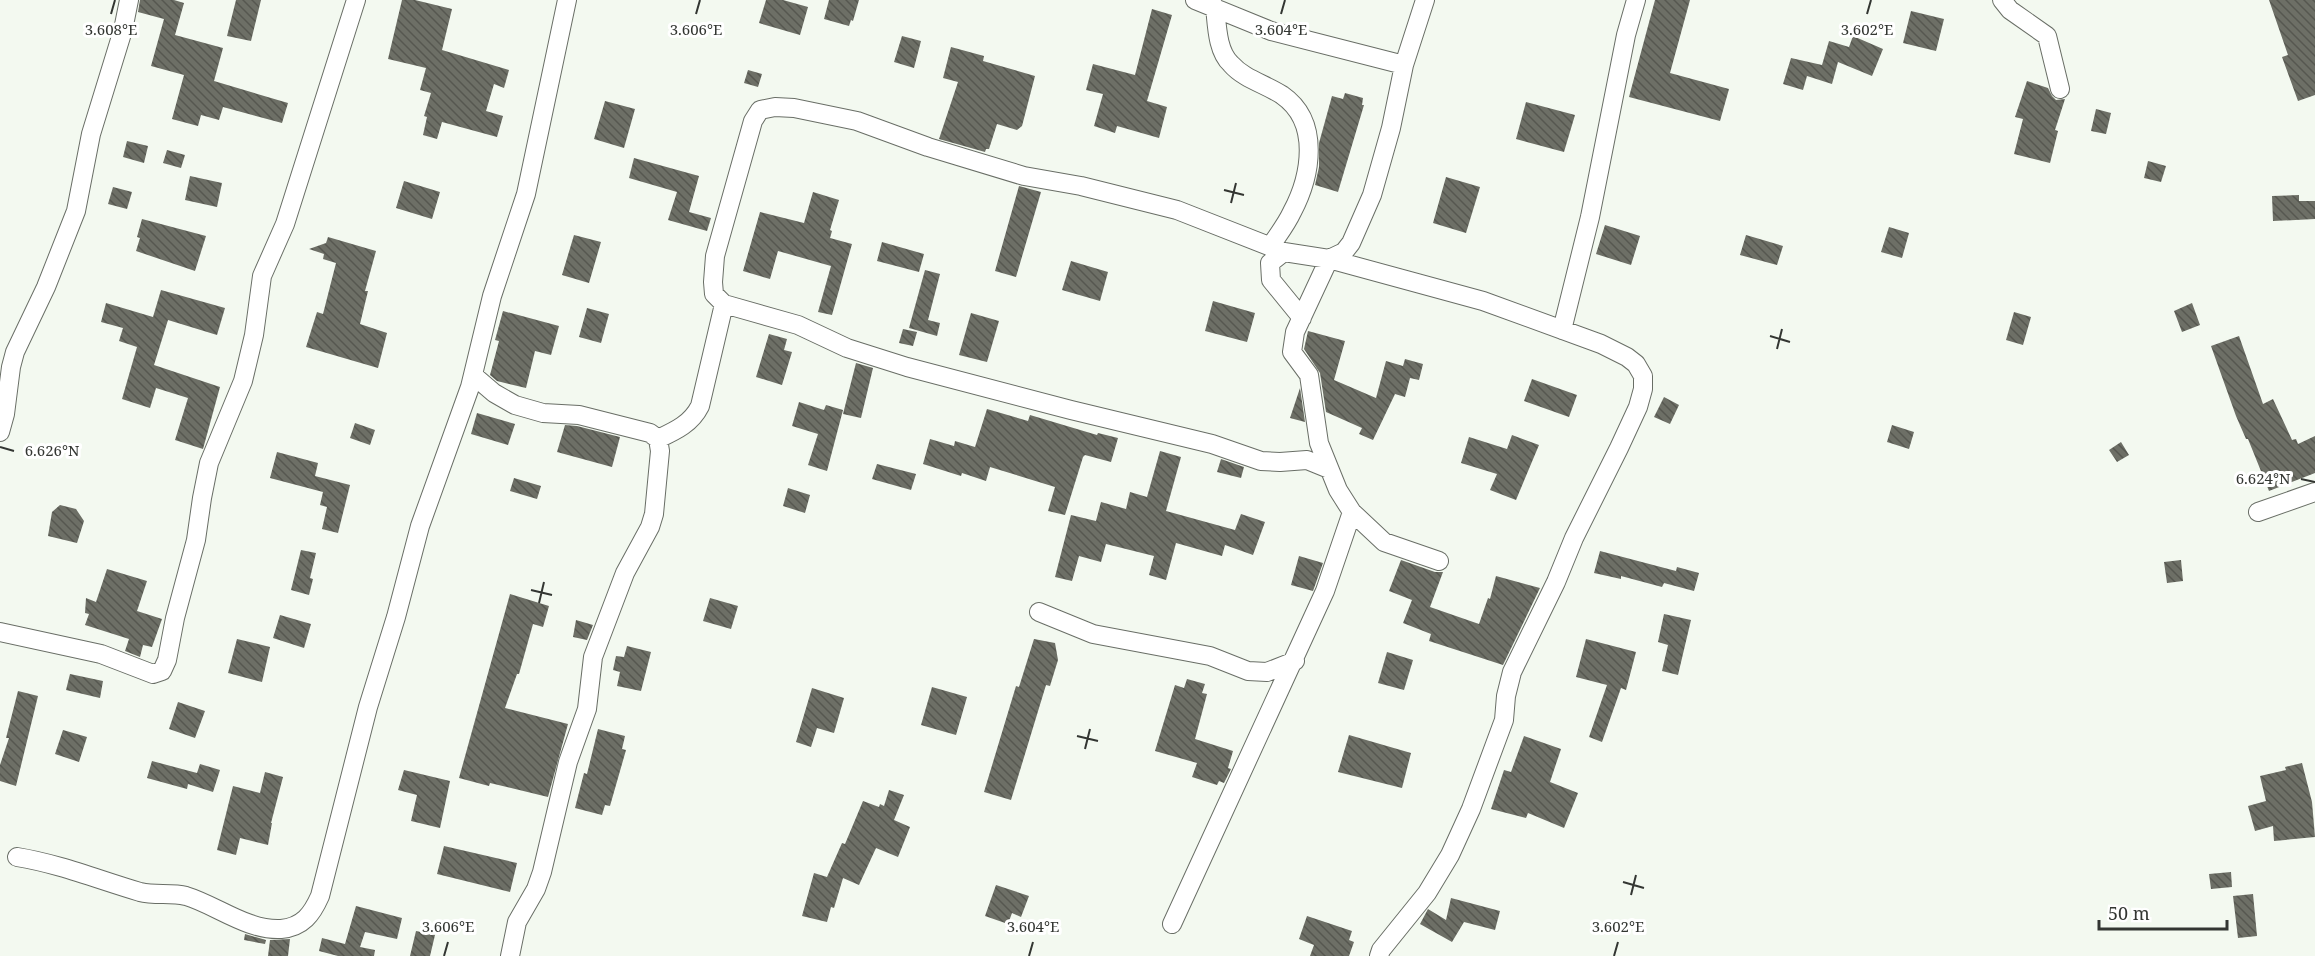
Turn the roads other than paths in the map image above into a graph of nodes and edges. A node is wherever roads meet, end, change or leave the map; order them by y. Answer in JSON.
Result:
{"nodes":[{"id":1,"x":129,"y":0,"type":"edge"},
{"id":2,"x":356,"y":0,"type":"edge"},
{"id":3,"x":567,"y":0,"type":"edge"},
{"id":4,"x":1194,"y":0,"type":"edge"},
{"id":5,"x":1425,"y":0,"type":"edge"},
{"id":6,"x":1636,"y":0,"type":"edge"},
{"id":7,"x":2002,"y":0,"type":"edge"},
{"id":8,"x":1215,"y":7,"type":"junction"},
{"id":9,"x":1404,"y":65,"type":"junction"},
{"id":10,"x":2060,"y":89,"type":"dead end"},
{"id":11,"x":1277,"y":250,"type":"junction"},
{"id":12,"x":1329,"y":258,"type":"junction"},
{"id":13,"x":724,"y":304,"type":"junction"},
{"id":14,"x":1302,"y":318,"type":"junction"},
{"id":15,"x":1562,"y":330,"type":"junction"},
{"id":16,"x":473,"y":375,"type":"junction"},
{"id":17,"x":0,"y":432,"type":"edge"},
{"id":18,"x":658,"y":440,"type":"junction"},
{"id":19,"x":1319,"y":443,"type":"junction"},
{"id":20,"x":1307,"y":460,"type":"junction"},
{"id":21,"x":1329,"y":469,"type":"junction"},
{"id":22,"x":2315,"y":492,"type":"edge"},
{"id":23,"x":1352,"y":512,"type":"junction"},
{"id":24,"x":2258,"y":512,"type":"dead end"},
{"id":25,"x":1439,"y":561,"type":"dead end"},
{"id":26,"x":1039,"y":612,"type":"dead end"},
{"id":27,"x":0,"y":632,"type":"edge"},
{"id":28,"x":1295,"y":661,"type":"junction"},
{"id":29,"x":17,"y":857,"type":"dead end"},
{"id":30,"x":1172,"y":924,"type":"dead end"},
{"id":31,"x":510,"y":956,"type":"edge"},
{"id":32,"x":1378,"y":956,"type":"edge"}],
"edges":[{"from":1,"to":17,"type":"street"},
{"from":2,"to":27,"type":"street"},
{"from":3,"to":16,"type":"street"},
{"from":4,"to":8,"type":"street"},
{"from":5,"to":9,"type":"street"},
{"from":6,"to":15,"type":"street"},
{"from":7,"to":10,"type":"street"},
{"from":8,"to":9,"type":"street"},
{"from":8,"to":11,"type":"street"},
{"from":9,"to":12,"type":"street"},
{"from":11,"to":12,"type":"street"},
{"from":11,"to":13,"type":"street"},
{"from":11,"to":14,"type":"street"},
{"from":12,"to":14,"type":"street"},
{"from":12,"to":15,"type":"street"},
{"from":13,"to":18,"type":"street"},
{"from":13,"to":20,"type":"street"},
{"from":14,"to":19,"type":"street"},
{"from":15,"to":32,"type":"street"},
{"from":16,"to":18,"type":"street"},
{"from":16,"to":29,"type":"street"},
{"from":18,"to":31,"type":"street"},
{"from":19,"to":20,"type":"street"},
{"from":19,"to":21,"type":"street"},
{"from":20,"to":21,"type":"street"},
{"from":21,"to":23,"type":"street"},
{"from":22,"to":24,"type":"street"},
{"from":23,"to":25,"type":"street"},
{"from":23,"to":28,"type":"street"},
{"from":26,"to":28,"type":"street"},
{"from":28,"to":30,"type":"street"}]}
